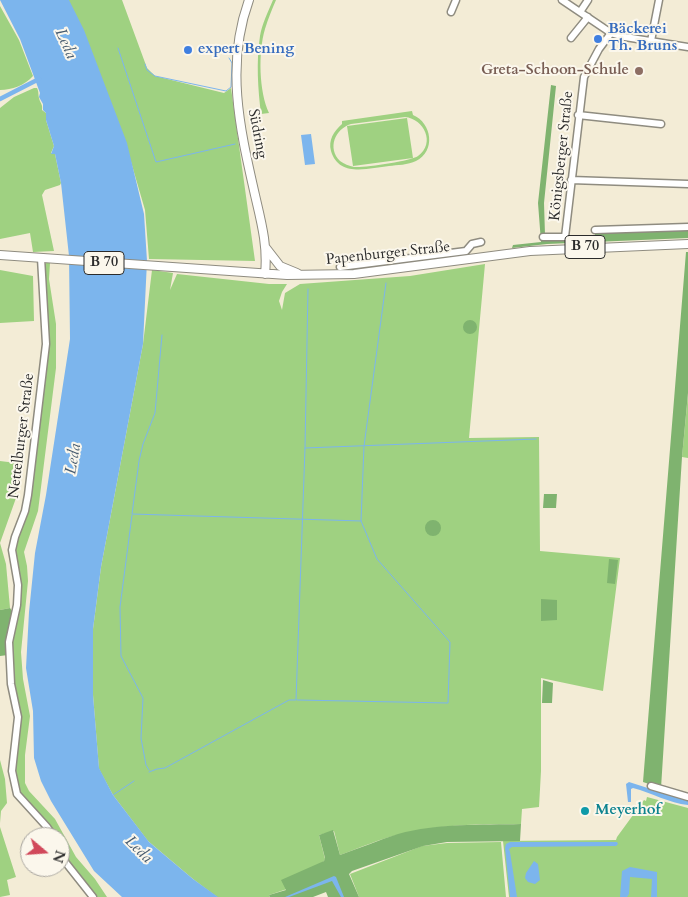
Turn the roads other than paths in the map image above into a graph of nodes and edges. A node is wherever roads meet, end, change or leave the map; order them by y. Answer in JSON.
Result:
{"nodes":[{"id":1,"x":249,"y":0,"type":"edge"},
{"id":2,"x":456,"y":0,"type":"edge"},
{"id":3,"x":562,"y":0,"type":"edge"},
{"id":4,"x":588,"y":0,"type":"edge"},
{"id":5,"x":659,"y":0,"type":"edge"},
{"id":6,"x":451,"y":12,"type":"dead end"},
{"id":7,"x":580,"y":12,"type":"junction"},
{"id":8,"x":588,"y":17,"type":"junction"},
{"id":9,"x":611,"y":33,"type":"junction"},
{"id":10,"x":571,"y":38,"type":"dead end"},
{"id":11,"x":651,"y":41,"type":"junction"},
{"id":12,"x":688,"y":48,"type":"edge"},
{"id":13,"x":578,"y":115,"type":"junction"},
{"id":14,"x":660,"y":124,"type":"dead end"},
{"id":15,"x":571,"y":180,"type":"junction"},
{"id":16,"x":688,"y":184,"type":"edge"},
{"id":17,"x":688,"y":227,"type":"edge"},
{"id":18,"x":595,"y":230,"type":"dead end"},
{"id":19,"x":543,"y":237,"type":"dead end"},
{"id":20,"x":481,"y":242,"type":"dead end"},
{"id":21,"x":688,"y":244,"type":"edge"},
{"id":22,"x":265,"y":246,"type":"junction"},
{"id":23,"x":0,"y":255,"type":"edge"},
{"id":24,"x":45,"y":259,"type":"junction"},
{"id":25,"x":340,"y":267,"type":"dead end"},
{"id":26,"x":265,"y":274,"type":"junction"},
{"id":27,"x":304,"y":276,"type":"junction"},
{"id":28,"x":652,"y":786,"type":"dead end"},
{"id":29,"x":688,"y":797,"type":"edge"},
{"id":30,"x":47,"y":827,"type":"edge"},
{"id":31,"x":70,"y":868,"type":"edge"},
{"id":32,"x":93,"y":897,"type":"edge"}],
"edges":[{"from":1,"to":22,"type":"main road","name":"Südring"},
{"from":2,"to":6,"type":"street"},
{"from":3,"to":7,"type":"street"},
{"from":4,"to":7,"type":"street"},
{"from":5,"to":11,"type":"street"},
{"from":7,"to":8,"type":"street"},
{"from":8,"to":9,"type":"street"},
{"from":8,"to":10,"type":"street"},
{"from":9,"to":11,"type":"street"},
{"from":9,"to":13,"type":"street","name":"Königsberger Straße"},
{"from":11,"to":12,"type":"street"},
{"from":13,"to":14,"type":"street"},
{"from":13,"to":15,"type":"street","name":"Königsberger Straße"},
{"from":15,"to":16,"type":"street"},
{"from":15,"to":19,"type":"street","name":"Königsberger Straße"},
{"from":17,"to":18,"type":"street"},
{"from":20,"to":25,"type":"street"},
{"from":21,"to":27,"type":"main road","name":"Papenburger Straße","number":"B 70"},
{"from":22,"to":26,"type":"main road","name":"Südring"},
{"from":22,"to":27,"type":"main road"},
{"from":23,"to":24,"type":"main road","name":"Papenburger Straße","number":"B 70"},
{"from":24,"to":26,"type":"main road","name":"Papenburger Straße","number":"B 70"},
{"from":24,"to":30,"type":"street","name":"Nettelburger Straße"},
{"from":26,"to":27,"type":"main road","name":"Papenburger Straße","number":"B 70"},
{"from":28,"to":29,"type":"street"},
{"from":31,"to":32,"type":"street"}]}
